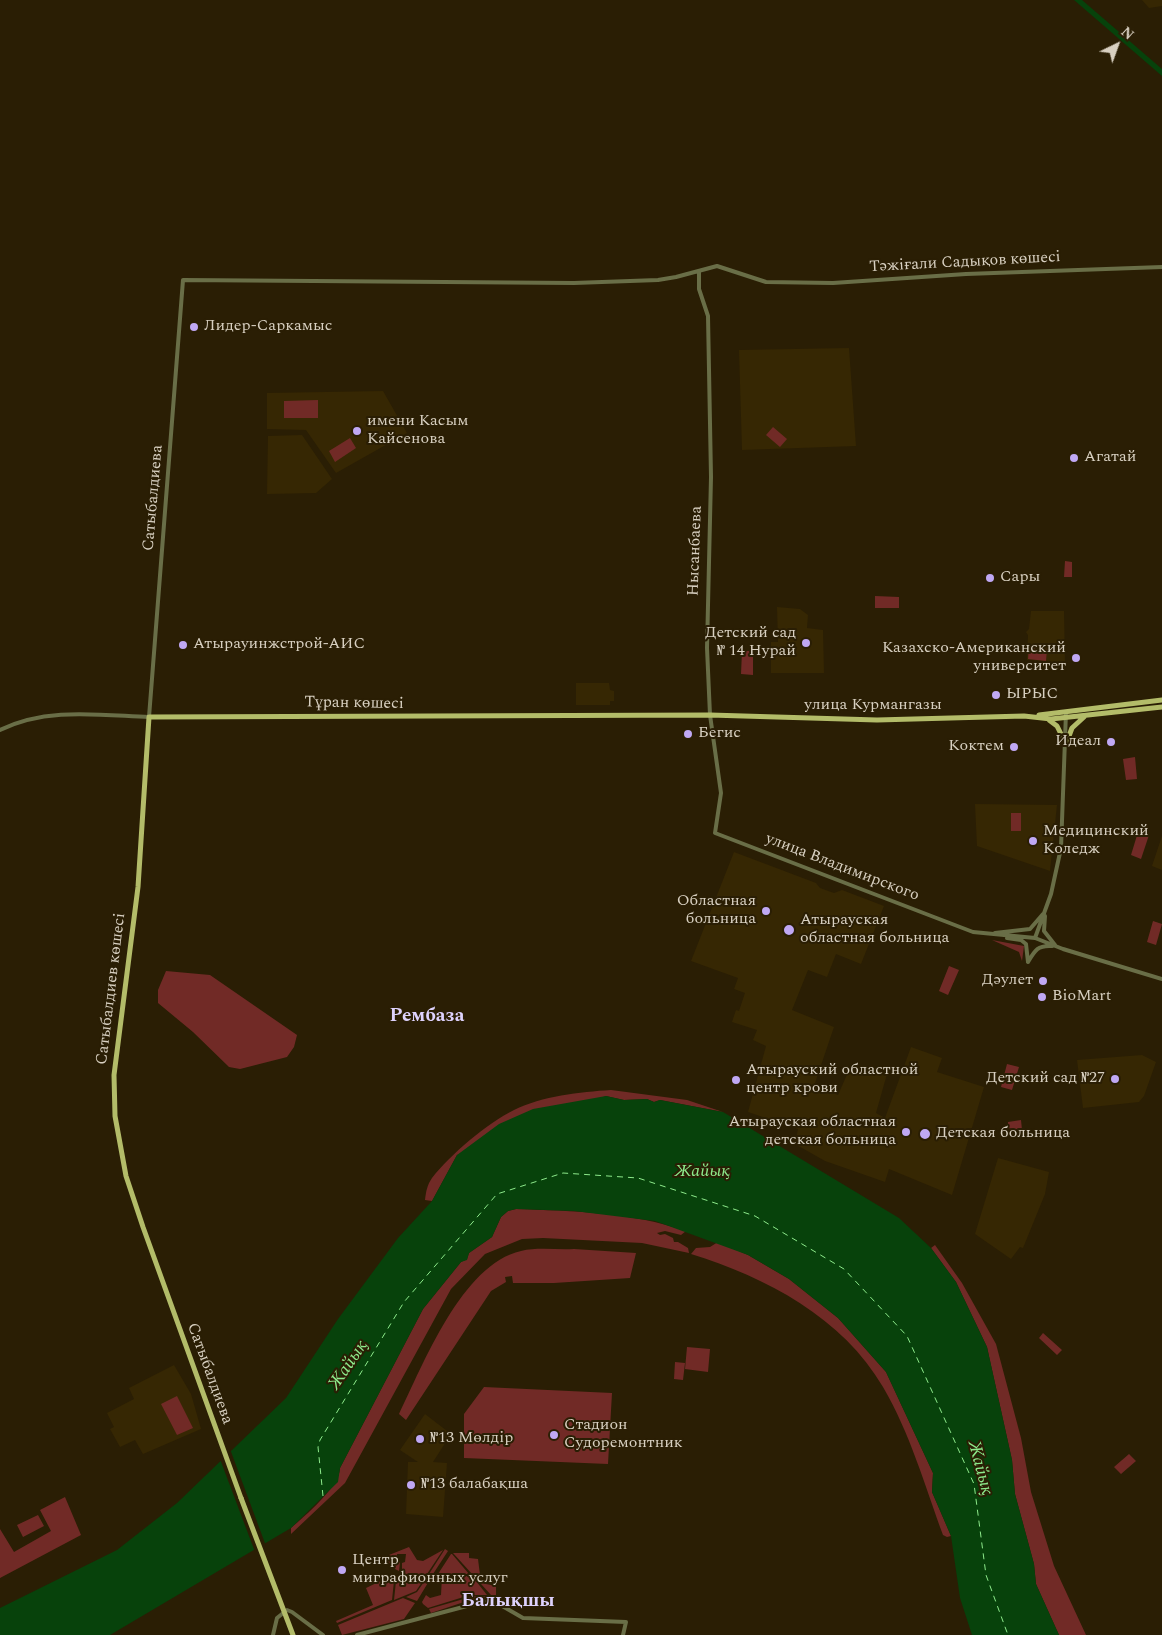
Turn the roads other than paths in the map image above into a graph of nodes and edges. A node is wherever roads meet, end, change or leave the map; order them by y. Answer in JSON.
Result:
{"nodes":[{"id":1,"x":1162,"y":267,"type":"edge"},
{"id":2,"x":699,"y":270,"type":"junction"},
{"id":3,"x":183,"y":280,"type":"joint"},
{"id":4,"x":1162,"y":700,"type":"edge"},
{"id":5,"x":1162,"y":707,"type":"edge"},
{"id":6,"x":1066,"y":712,"type":"junction"},
{"id":7,"x":710,"y":715,"type":"junction"},
{"id":8,"x":1036,"y":716,"type":"junction"},
{"id":9,"x":1086,"y":716,"type":"junction"},
{"id":10,"x":149,"y":717,"type":"junction"},
{"id":11,"x":1046,"y":718,"type":"junction"},
{"id":12,"x":1066,"y":718,"type":"junction"},
{"id":13,"x":0,"y":730,"type":"edge"},
{"id":14,"x":1066,"y":744,"type":"junction"},
{"id":15,"x":715,"y":833,"type":"joint"},
{"id":16,"x":1046,"y":912,"type":"junction"},
{"id":17,"x":993,"y":934,"type":"junction"},
{"id":18,"x":1035,"y":938,"type":"junction"},
{"id":19,"x":1057,"y":947,"type":"junction"},
{"id":20,"x":1162,"y":979,"type":"edge"},
{"id":21,"x":153,"y":1259,"type":"joint"},
{"id":22,"x":317,"y":1633,"type":"edge"},
{"id":23,"x":273,"y":1635,"type":"edge"},
{"id":24,"x":293,"y":1635,"type":"edge"},
{"id":25,"x":323,"y":1635,"type":"edge"},
{"id":26,"x":357,"y":1635,"type":"edge"},
{"id":27,"x":623,"y":1635,"type":"edge"}],
"edges":[{"from":1,"to":2,"type":"street","name":"Тәжіғали Садықов көшесі"},
{"from":2,"to":3,"type":"street","name":"Тәжіғали Садықов көшесі"},
{"from":2,"to":7,"type":"street","name":"Нысанбаева"},
{"from":3,"to":10,"type":"street","name":"Сатыбалдиева"},
{"from":4,"to":6,"type":"main road","name":"улица Курмангазы"},
{"from":5,"to":9,"type":"main road","name":"улица Курмангазы"},
{"from":6,"to":8,"type":"main road","name":"улица Курмангазы"},
{"from":6,"to":12,"type":"street"},
{"from":7,"to":8,"type":"main road","name":"улица Курмангазы"},
{"from":7,"to":10,"type":"main road","name":"Тұран көшесі"},
{"from":7,"to":15,"type":"street","name":"Нысанбаева"},
{"from":8,"to":11,"type":"main road","name":"улица Курмангазы"},
{"from":9,"to":12,"type":"main road","name":"улица Курмангазы"},
{"from":9,"to":14,"type":"main road"},
{"from":10,"to":13,"type":"street","name":"Тұран көшесі"},
{"from":10,"to":21,"type":"main road","name":"Сатыбалдиев көшесі"},
{"from":11,"to":12,"type":"main road","name":"улица Курмангазы"},
{"from":11,"to":14,"type":"main road"},
{"from":12,"to":14,"type":"street"},
{"from":14,"to":16,"type":"street"},
{"from":15,"to":17,"type":"street","name":"улица Владимирского"},
{"from":16,"to":17,"type":"street"},
{"from":16,"to":18,"type":"street"},
{"from":16,"to":19,"type":"street"},
{"from":17,"to":18,"type":"street","name":"улица Владимирского"},
{"from":17,"to":19,"type":"street"},
{"from":18,"to":19,"type":"street","name":"улица Владимирского"},
{"from":19,"to":20,"type":"street","name":"улица Владимирского"},
{"from":21,"to":24,"type":"main road","name":"Сатыбалдиева","bridge":true},
{"from":22,"to":23,"type":"street"},
{"from":22,"to":25,"type":"street"},
{"from":26,"to":27,"type":"street"}]}
